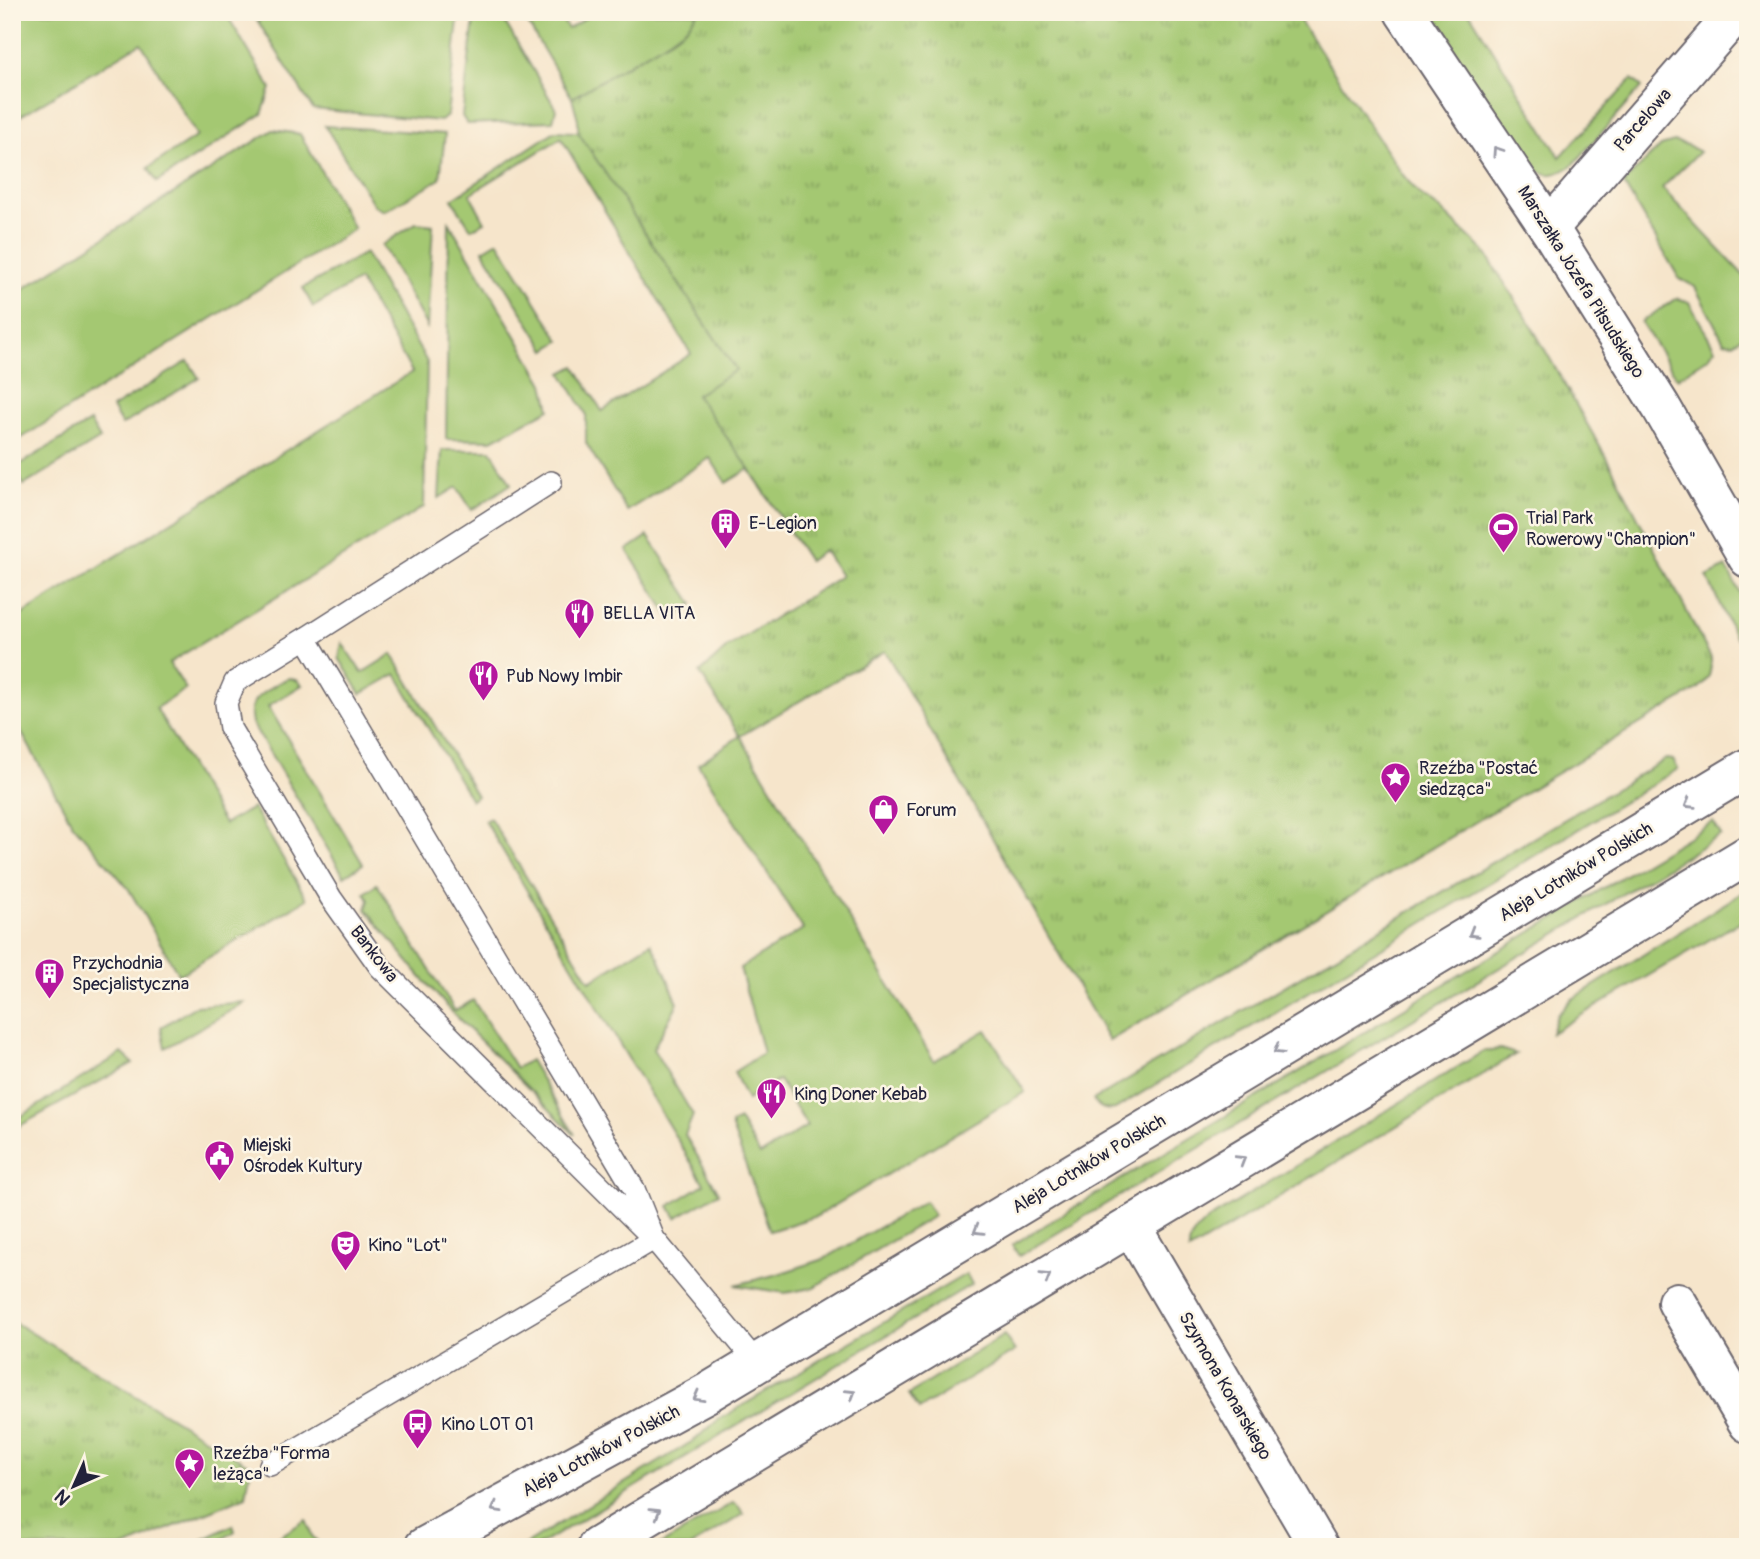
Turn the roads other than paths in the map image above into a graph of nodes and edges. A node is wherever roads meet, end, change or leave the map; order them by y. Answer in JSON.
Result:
{"nodes":[{"id":1,"x":1404,"y":12,"type":"edge"},
{"id":2,"x":1737,"y":12,"type":"edge"},
{"id":3,"x":1549,"y":228,"type":"junction"},
{"id":4,"x":551,"y":482,"type":"dead end"},
{"id":5,"x":1748,"y":558,"type":"edge"},
{"id":6,"x":306,"y":638,"type":"junction"},
{"id":7,"x":1748,"y":768,"type":"edge"},
{"id":8,"x":1748,"y":855,"type":"edge"},
{"id":9,"x":1131,"y":1226,"type":"junction"},
{"id":10,"x":654,"y":1239,"type":"junction"},
{"id":11,"x":1677,"y":1302,"type":"dead end"},
{"id":12,"x":757,"y":1363,"type":"junction"},
{"id":13,"x":1747,"y":1419,"type":"edge"},
{"id":14,"x":270,"y":1465,"type":"dead end"},
{"id":15,"x":424,"y":1547,"type":"edge"},
{"id":16,"x":597,"y":1547,"type":"edge"},
{"id":17,"x":1319,"y":1547,"type":"edge"}],
"edges":[{"from":3,"to":1,"type":"street","name":"Marszałka Józefa Piłsudskiego","one_way":true},
{"from":2,"to":3,"type":"street","name":"Parcelowa"},
{"from":3,"to":5,"type":"street","name":"Marszałka Józefa Piłsudskiego"},
{"from":4,"to":6,"type":"lane","name":"Bankowa"},
{"from":6,"to":10,"type":"lane","name":"Bankowa"},
{"from":6,"to":10,"type":"lane","name":"Bankowa"},
{"from":7,"to":12,"type":"street","name":"Aleja Lotników Polskich","one_way":true},
{"from":9,"to":8,"type":"street","one_way":true},
{"from":16,"to":9,"type":"street","one_way":true},
{"from":9,"to":17,"type":"street","name":"Szymona Konarskiego"},
{"from":10,"to":12,"type":"lane","name":"Bankowa"},
{"from":10,"to":14,"type":"lane"},
{"from":11,"to":13,"type":"street"},
{"from":12,"to":15,"type":"street","name":"Aleja Lotników Polskich","one_way":true}]}
